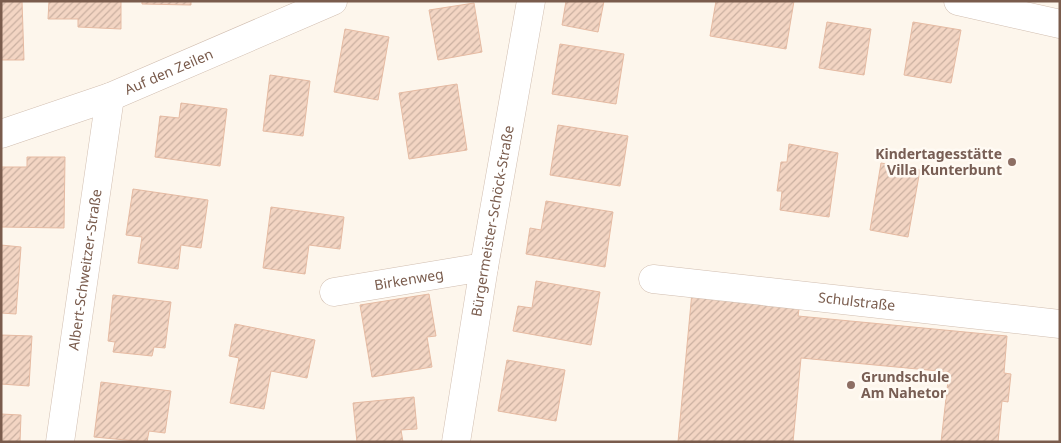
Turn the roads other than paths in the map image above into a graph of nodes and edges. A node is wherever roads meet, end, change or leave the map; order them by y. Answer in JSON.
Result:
{"nodes":[{"id":1,"x":333,"y":1,"type":"edge"},
{"id":2,"x":531,"y":1,"type":"edge"},
{"id":3,"x":958,"y":1,"type":"edge"},
{"id":4,"x":1060,"y":24,"type":"edge"},
{"id":5,"x":110,"y":98,"type":"junction"},
{"id":6,"x":1,"y":134,"type":"edge"},
{"id":7,"x":484,"y":267,"type":"junction"},
{"id":8,"x":653,"y":279,"type":"dead end"},
{"id":9,"x":334,"y":292,"type":"dead end"},
{"id":10,"x":1060,"y":324,"type":"edge"},
{"id":11,"x":60,"y":442,"type":"edge"},
{"id":12,"x":456,"y":442,"type":"edge"}],
"edges":[{"from":1,"to":5,"type":"street","name":"Auf den Zeilen"},
{"from":2,"to":7,"type":"street","name":"Bürgermeister-Schöck-Straße"},
{"from":3,"to":4,"type":"street"},
{"from":5,"to":6,"type":"street","name":"Auf den Zeilen"},
{"from":5,"to":11,"type":"street","name":"Albert-Schweitzer-Straße"},
{"from":7,"to":9,"type":"street","name":"Birkenweg"},
{"from":7,"to":12,"type":"street","name":"Bürgermeister-Schöck-Straße"},
{"from":8,"to":10,"type":"street","name":"Schulstraße"}]}
